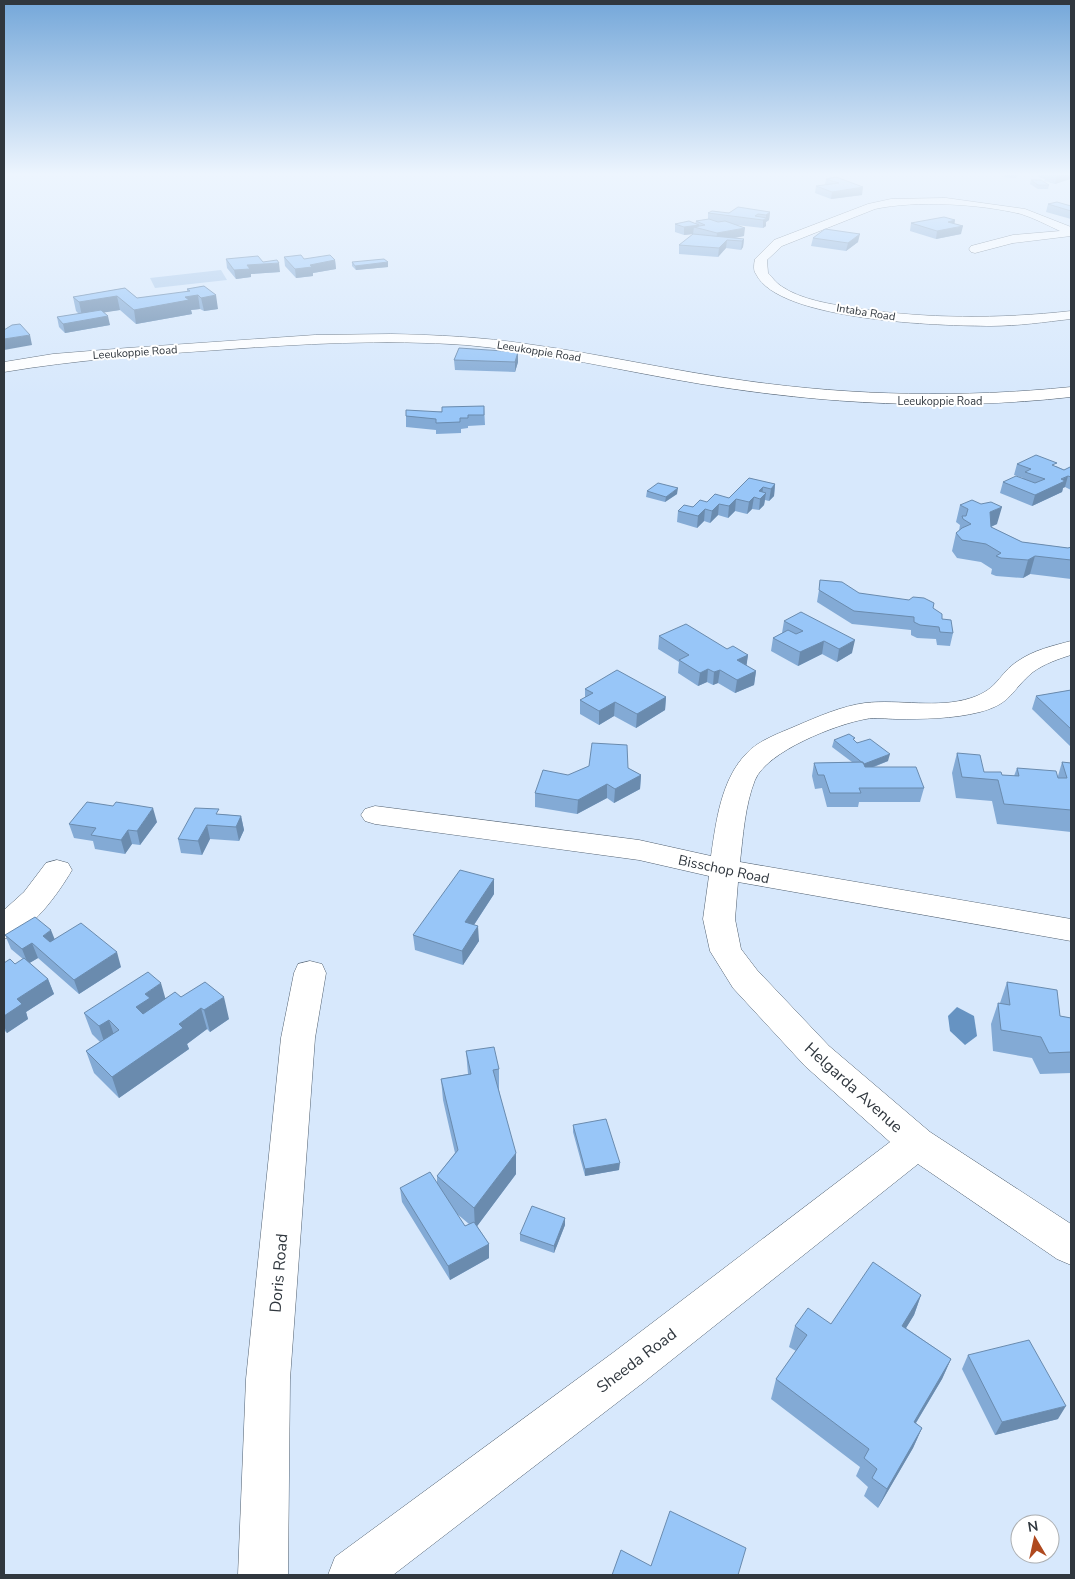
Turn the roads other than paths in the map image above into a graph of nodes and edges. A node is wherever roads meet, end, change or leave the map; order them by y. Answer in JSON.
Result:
{"nodes":[{"id":1,"x":772,"y":249,"type":"edge"},
{"id":2,"x":1071,"y":315,"type":"edge"},
{"id":3,"x":4,"y":367,"type":"edge"},
{"id":4,"x":1071,"y":392,"type":"edge"},
{"id":5,"x":1071,"y":648,"type":"edge"},
{"id":6,"x":375,"y":815,"type":"dead end"},
{"id":7,"x":724,"y":869,"type":"junction"},
{"id":8,"x":57,"y":870,"type":"dead end"},
{"id":9,"x":4,"y":928,"type":"edge"},
{"id":10,"x":1071,"y":930,"type":"edge"},
{"id":11,"x":310,"y":973,"type":"dead end"},
{"id":12,"x":918,"y":1143,"type":"junction"},
{"id":13,"x":1071,"y":1246,"type":"edge"},
{"id":14,"x":263,"y":1575,"type":"edge"},
{"id":15,"x":353,"y":1575,"type":"edge"}],
"edges":[{"from":1,"to":2,"type":"street","name":"Intaba Road"},
{"from":3,"to":4,"type":"street","name":"Leeukoppie Road"},
{"from":5,"to":7,"type":"street","name":"Helgarda Avenue"},
{"from":6,"to":7,"type":"street","name":"Bisschop Road"},
{"from":7,"to":10,"type":"street","name":"Bisschop Road"},
{"from":7,"to":12,"type":"street","name":"Helgarda Avenue"},
{"from":8,"to":9,"type":"street"},
{"from":11,"to":14,"type":"street","name":"Doris Road"},
{"from":12,"to":13,"type":"street","name":"Helgarda Avenue"},
{"from":12,"to":15,"type":"street","name":"Sheeda Road"}]}
